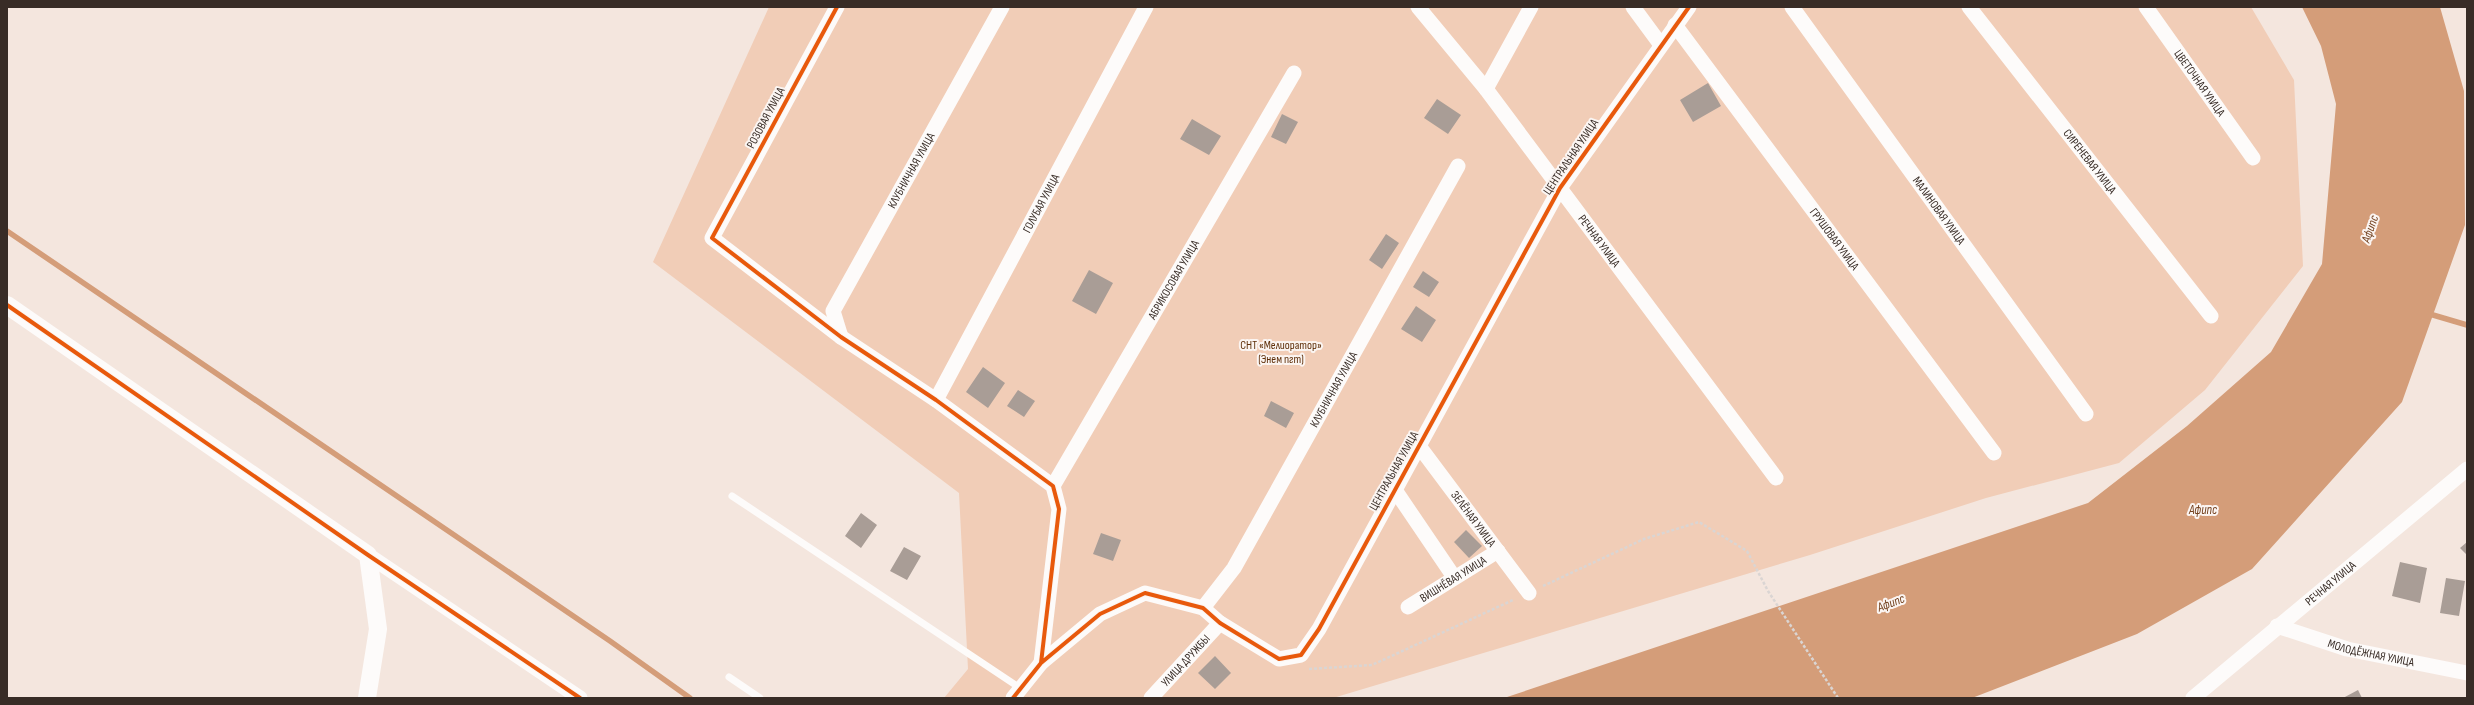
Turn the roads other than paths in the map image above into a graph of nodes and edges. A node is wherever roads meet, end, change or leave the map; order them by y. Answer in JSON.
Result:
{"nodes":[{"id":1,"x":836,"y":7,"type":"edge"},
{"id":2,"x":1002,"y":7,"type":"edge"},
{"id":3,"x":1146,"y":7,"type":"edge"},
{"id":4,"x":1418,"y":7,"type":"edge"},
{"id":5,"x":1531,"y":7,"type":"edge"},
{"id":6,"x":1633,"y":7,"type":"edge"},
{"id":7,"x":1689,"y":7,"type":"edge"},
{"id":8,"x":1792,"y":7,"type":"edge"},
{"id":9,"x":1969,"y":7,"type":"edge"},
{"id":10,"x":2146,"y":7,"type":"edge"},
{"id":11,"x":1676,"y":25,"type":"junction"},
{"id":12,"x":1661,"y":45,"type":"junction"},
{"id":13,"x":1294,"y":73,"type":"dead end"},
{"id":14,"x":1486,"y":89,"type":"junction"},
{"id":15,"x":2253,"y":158,"type":"dead end"},
{"id":16,"x":1458,"y":166,"type":"dead end"},
{"id":17,"x":1560,"y":188,"type":"junction"},
{"id":18,"x":7,"y":305,"type":"edge"},
{"id":19,"x":2211,"y":316,"type":"dead end"},
{"id":20,"x":841,"y":337,"type":"junction"},
{"id":21,"x":936,"y":400,"type":"junction"},
{"id":22,"x":2086,"y":414,"type":"dead end"},
{"id":23,"x":1419,"y":446,"type":"junction"},
{"id":24,"x":1994,"y":453,"type":"dead end"},
{"id":25,"x":2467,"y":469,"type":"edge"},
{"id":26,"x":1776,"y":478,"type":"dead end"},
{"id":27,"x":1054,"y":486,"type":"junction"},
{"id":28,"x":1395,"y":490,"type":"junction"},
{"id":29,"x":732,"y":496,"type":"dead end"},
{"id":30,"x":1498,"y":551,"type":"junction"},
{"id":31,"x":368,"y":555,"type":"junction"},
{"id":32,"x":1454,"y":577,"type":"junction"},
{"id":33,"x":1529,"y":593,"type":"dead end"},
{"id":34,"x":1408,"y":607,"type":"dead end"},
{"id":35,"x":1203,"y":608,"type":"junction"},
{"id":36,"x":1220,"y":623,"type":"junction"},
{"id":37,"x":2277,"y":626,"type":"junction"},
{"id":38,"x":1041,"y":663,"type":"junction"},
{"id":39,"x":2467,"y":673,"type":"edge"},
{"id":40,"x":729,"y":677,"type":"dead end"},
{"id":41,"x":1016,"y":693,"type":"edge"},
{"id":42,"x":367,"y":698,"type":"edge"},
{"id":43,"x":580,"y":698,"type":"edge"},
{"id":44,"x":760,"y":698,"type":"edge"},
{"id":45,"x":1151,"y":698,"type":"edge"},
{"id":46,"x":2193,"y":698,"type":"edge"}],
"edges":[{"from":1,"to":20,"type":"street","name":"РОЗОВАЯ УЛИЦА"},
{"from":2,"to":20,"type":"street","name":"КЛУБНИЧНАЯ УЛИЦА"},
{"from":3,"to":21,"type":"street","name":"ГОЛУБАЯ УЛИЦА"},
{"from":4,"to":14,"type":"street","name":"РЕЧНАЯ УЛИЦА"},
{"from":5,"to":14,"type":"street"},
{"from":6,"to":12,"type":"street"},
{"from":7,"to":11,"type":"street","name":"ЦЕНТРАЛЬНАЯ УЛИЦА"},
{"from":8,"to":22,"type":"street","name":"МАЛИНОВАЯ УЛИЦА"},
{"from":9,"to":19,"type":"street","name":"СИРЕНЕВАЯ УЛИЦА"},
{"from":10,"to":15,"type":"street","name":"ЦВЕТОЧНАЯ УЛИЦА"},
{"from":11,"to":12,"type":"street","name":"ЦЕНТРАЛЬНАЯ УЛИЦА"},
{"from":11,"to":24,"type":"street","name":"ГРУШОВАЯ УЛИЦА"},
{"from":12,"to":17,"type":"street","name":"ЦЕНТРАЛЬНАЯ УЛИЦА"},
{"from":13,"to":27,"type":"street","name":"АБРИКОСОВАЯ УЛИЦА"},
{"from":14,"to":17,"type":"street","name":"РЕЧНАЯ УЛИЦА"},
{"from":16,"to":35,"type":"street","name":"КЛУБНИЧНАЯ УЛИЦА"},
{"from":17,"to":23,"type":"street","name":"ЦЕНТРАЛЬНАЯ УЛИЦА"},
{"from":17,"to":26,"type":"street","name":"РЕЧНАЯ УЛИЦА"},
{"from":18,"to":31,"type":"street"},
{"from":20,"to":21,"type":"street"},
{"from":21,"to":27,"type":"street"},
{"from":23,"to":28,"type":"street","name":"ЦЕНТРАЛЬНАЯ УЛИЦА"},
{"from":23,"to":30,"type":"street","name":"ЗЕЛЁНАЯ УЛИЦА"},
{"from":25,"to":37,"type":"street","name":"РЕЧНАЯ УЛИЦА"},
{"from":27,"to":38,"type":"street"},
{"from":28,"to":32,"type":"street"},
{"from":28,"to":36,"type":"street","name":"ЦЕНТРАЛЬНАЯ УЛИЦА"},
{"from":29,"to":41,"type":"lane"},
{"from":30,"to":32,"type":"street","name":"ВИШНЁВАЯ УЛИЦА"},
{"from":30,"to":33,"type":"street","name":"ЗЕЛЁНАЯ УЛИЦА"},
{"from":31,"to":42,"type":"street"},
{"from":31,"to":43,"type":"street"},
{"from":32,"to":34,"type":"street","name":"ВИШНЁВАЯ УЛИЦА"},
{"from":35,"to":36,"type":"street","name":"ЦЕНТРАЛЬНАЯ УЛИЦА"},
{"from":35,"to":38,"type":"street","name":"ЦЕНТРАЛЬНАЯ УЛИЦА"},
{"from":36,"to":45,"type":"street","name":"УЛИЦА ДРУЖБЫ"},
{"from":37,"to":39,"type":"street","name":"МОЛОДЁЖНАЯ УЛИЦА"},
{"from":37,"to":46,"type":"street","name":"РЕЧНАЯ УЛИЦА"},
{"from":38,"to":41,"type":"street","name":"ЦЕНТРАЛЬНАЯ УЛИЦА"},
{"from":40,"to":44,"type":"lane"}]}
